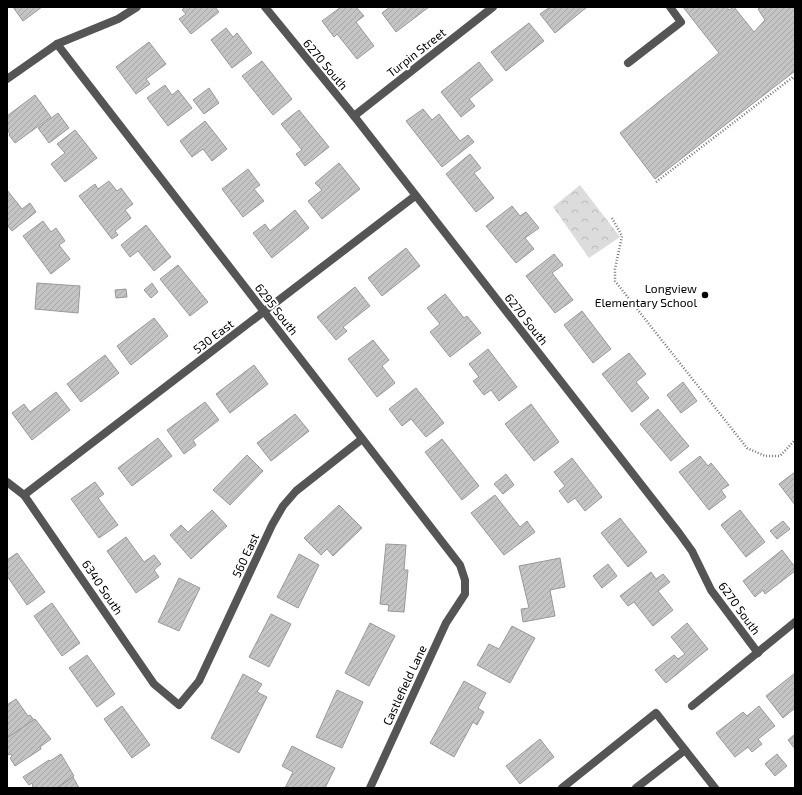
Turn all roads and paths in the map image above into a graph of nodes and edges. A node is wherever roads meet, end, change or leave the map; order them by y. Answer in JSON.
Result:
{"nodes":[{"id":1,"x":137,"y":7,"type":"edge"},
{"id":2,"x":265,"y":7,"type":"edge"},
{"id":3,"x":493,"y":7,"type":"edge"},
{"id":4,"x":670,"y":7,"type":"edge"},
{"id":5,"x":57,"y":44,"type":"junction"},
{"id":6,"x":628,"y":63,"type":"dead end"},
{"id":7,"x":7,"y":78,"type":"edge"},
{"id":8,"x":795,"y":79,"type":"edge"},
{"id":9,"x":354,"y":116,"type":"junction"},
{"id":10,"x":656,"y":182,"type":"dead end"},
{"id":11,"x":415,"y":196,"type":"junction"},
{"id":12,"x":612,"y":218,"type":"dead end"},
{"id":13,"x":264,"y":312,"type":"junction"},
{"id":14,"x":362,"y":439,"type":"junction"},
{"id":15,"x":795,"y":440,"type":"edge"},
{"id":16,"x":7,"y":482,"type":"edge"},
{"id":17,"x":24,"y":495,"type":"junction"},
{"id":18,"x":465,"y":594,"type":"joint"},
{"id":19,"x":795,"y":622,"type":"edge"},
{"id":20,"x":758,"y":653,"type":"junction"},
{"id":21,"x":179,"y":705,"type":"joint"},
{"id":22,"x":692,"y":706,"type":"dead end"},
{"id":23,"x":685,"y":750,"type":"junction"},
{"id":24,"x":370,"y":788,"type":"edge"},
{"id":25,"x":562,"y":788,"type":"edge"},
{"id":26,"x":636,"y":788,"type":"edge"},
{"id":27,"x":715,"y":788,"type":"edge"}],
"edges":[{"from":1,"to":5,"type":"street"},
{"from":2,"to":9,"type":"street","name":"6270 South"},
{"from":3,"to":9,"type":"street","name":"Turpin Street"},
{"from":4,"to":6,"type":"street"},
{"from":5,"to":7,"type":"street"},
{"from":5,"to":13,"type":"street","name":"6295 South"},
{"from":8,"to":10,"type":"path"},
{"from":9,"to":11,"type":"street","name":"6270 South"},
{"from":11,"to":13,"type":"street","name":"530 East"},
{"from":11,"to":20,"type":"street","name":"6270 South"},
{"from":12,"to":15,"type":"path"},
{"from":13,"to":14,"type":"street","name":"6295 South"},
{"from":13,"to":17,"type":"street","name":"530 East"},
{"from":14,"to":18,"type":"street","name":"6295 South"},
{"from":14,"to":21,"type":"street","name":"560 East"},
{"from":16,"to":17,"type":"street","name":"6340 South"},
{"from":17,"to":21,"type":"street","name":"6340 South"},
{"from":18,"to":24,"type":"street","name":"Castlefield Lane"},
{"from":19,"to":20,"type":"street"},
{"from":20,"to":22,"type":"street"},
{"from":23,"to":25,"type":"street"},
{"from":23,"to":26,"type":"street"},
{"from":23,"to":27,"type":"street"}]}
